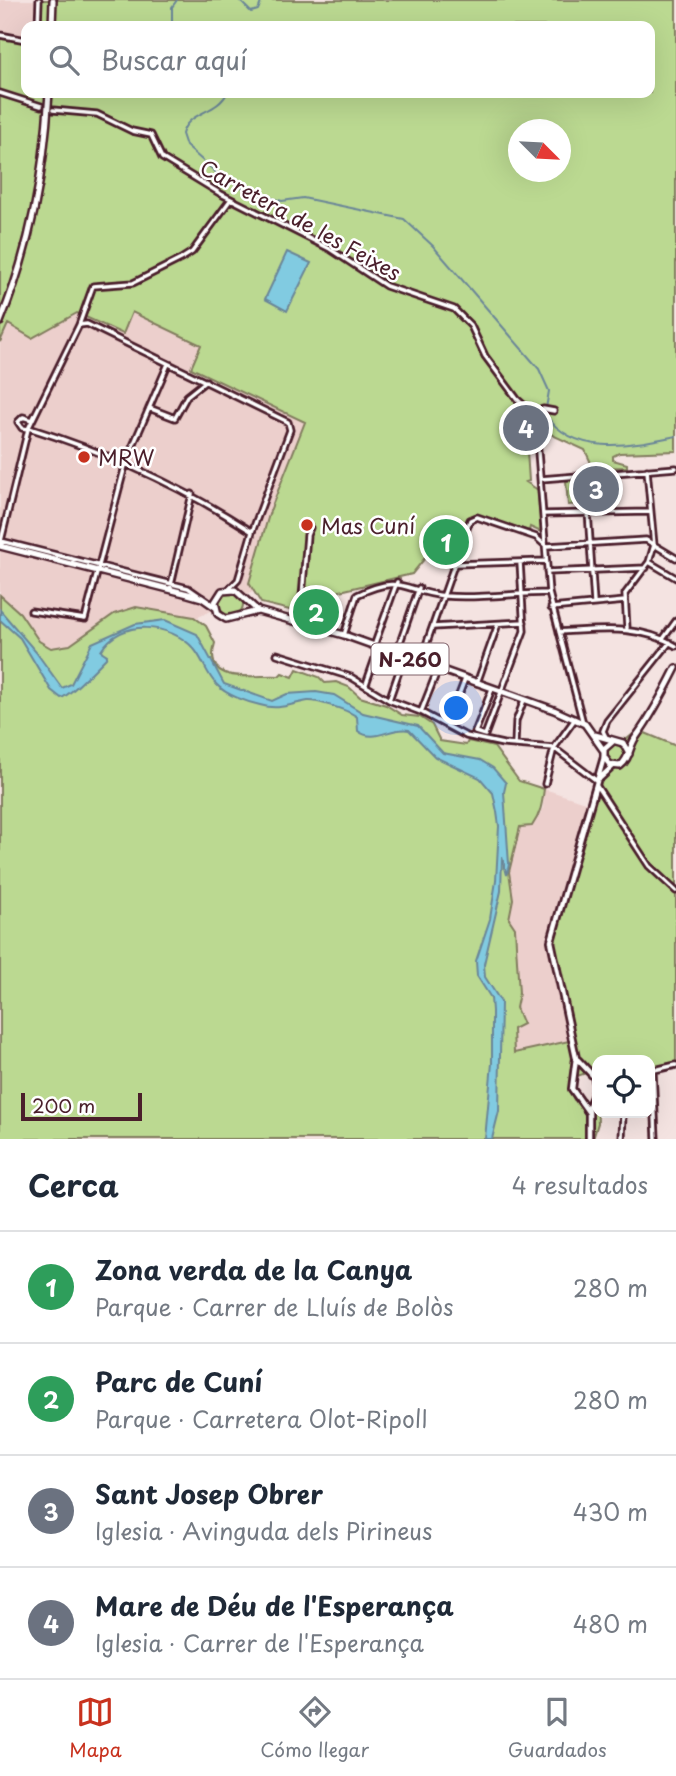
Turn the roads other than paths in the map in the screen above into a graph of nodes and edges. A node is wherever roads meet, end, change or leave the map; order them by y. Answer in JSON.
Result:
{"nodes":[{"id":1,"x":39,"y":0,"type":"edge"},
{"id":2,"x":53,"y":0,"type":"edge"},
{"id":3,"x":38,"y":21,"type":"edge"},
{"id":4,"x":52,"y":21,"type":"edge"},
{"id":5,"x":0,"y":35,"type":"edge"},
{"id":6,"x":21,"y":38,"type":"edge"},
{"id":7,"x":0,"y":93,"type":"edge"},
{"id":8,"x":49,"y":98,"type":"edge"},
{"id":9,"x":41,"y":106,"type":"dead end"},
{"id":10,"x":53,"y":110,"type":"dead end"},
{"id":11,"x":230,"y":199,"type":"junction"},
{"id":12,"x":0,"y":322,"type":"edge"},
{"id":13,"x":79,"y":326,"type":"junction"},
{"id":14,"x":168,"y":364,"type":"junction"},
{"id":15,"x":206,"y":381,"type":"junction"},
{"id":16,"x":517,"y":399,"type":"junction"},
{"id":17,"x":149,"y":408,"type":"junction"},
{"id":18,"x":554,"y":411,"type":"dead end"},
{"id":19,"x":32,"y":420,"type":"junction"},
{"id":20,"x":28,"y":428,"type":"junction"},
{"id":21,"x":126,"y":462,"type":"junction"},
{"id":22,"x":676,"y":468,"type":"edge"},
{"id":23,"x":647,"y":470,"type":"junction"},
{"id":24,"x":541,"y":479,"type":"junction"},
{"id":25,"x":192,"y":494,"type":"junction"},
{"id":26,"x":589,"y":511,"type":"junction"},
{"id":27,"x":650,"y":512,"type":"junction"},
{"id":28,"x":543,"y":514,"type":"junction"},
{"id":29,"x":310,"y":528,"type":"dead end"},
{"id":30,"x":252,"y":532,"type":"junction"},
{"id":31,"x":590,"y":542,"type":"junction"},
{"id":32,"x":0,"y":544,"type":"edge"},
{"id":33,"x":654,"y":545,"type":"junction"},
{"id":34,"x":546,"y":546,"type":"junction"},
{"id":35,"x":429,"y":556,"type":"dead end"},
{"id":36,"x":676,"y":558,"type":"edge"},
{"id":37,"x":546,"y":561,"type":"junction"},
{"id":38,"x":520,"y":562,"type":"junction"},
{"id":39,"x":649,"y":562,"type":"junction"},
{"id":40,"x":454,"y":564,"type":"junction"},
{"id":41,"x":646,"y":568,"type":"junction"},
{"id":42,"x":99,"y":569,"type":"junction"},
{"id":43,"x":591,"y":570,"type":"junction"},
{"id":44,"x":547,"y":572,"type":"junction"},
{"id":45,"x":676,"y":578,"type":"edge"},
{"id":46,"x":238,"y":580,"type":"junction"},
{"id":47,"x":397,"y":582,"type":"junction"},
{"id":48,"x":170,"y":586,"type":"junction"},
{"id":49,"x":419,"y":588,"type":"junction"},
{"id":50,"x":229,"y":589,"type":"junction"},
{"id":51,"x":241,"y":593,"type":"junction"},
{"id":52,"x":522,"y":593,"type":"junction"},
{"id":53,"x":549,"y":593,"type":"junction"},
{"id":54,"x":444,"y":596,"type":"junction"},
{"id":55,"x":217,"y":597,"type":"junction"},
{"id":56,"x":202,"y":598,"type":"junction"},
{"id":57,"x":625,"y":601,"type":"junction"},
{"id":58,"x":246,"y":602,"type":"junction"},
{"id":59,"x":594,"y":603,"type":"junction"},
{"id":60,"x":215,"y":607,"type":"junction"},
{"id":61,"x":551,"y":608,"type":"junction"},
{"id":62,"x":31,"y":611,"type":"dead end"},
{"id":63,"x":258,"y":611,"type":"junction"},
{"id":64,"x":242,"y":615,"type":"junction"},
{"id":65,"x":676,"y":621,"type":"edge"},
{"id":66,"x":300,"y":622,"type":"junction"},
{"id":67,"x":524,"y":622,"type":"junction"},
{"id":68,"x":498,"y":624,"type":"junction"},
{"id":69,"x":433,"y":627,"type":"junction"},
{"id":70,"x":627,"y":628,"type":"junction"},
{"id":71,"x":558,"y":632,"type":"junction"},
{"id":72,"x":344,"y":635,"type":"junction"},
{"id":73,"x":663,"y":639,"type":"junction"},
{"id":74,"x":670,"y":642,"type":"junction"},
{"id":75,"x":676,"y":646,"type":"edge"},
{"id":76,"x":376,"y":647,"type":"junction"},
{"id":77,"x":277,"y":654,"type":"dead end"},
{"id":78,"x":396,"y":654,"type":"junction"},
{"id":79,"x":404,"y":657,"type":"junction"},
{"id":80,"x":420,"y":662,"type":"junction"},
{"id":81,"x":676,"y":668,"type":"edge"},
{"id":82,"x":438,"y":669,"type":"junction"},
{"id":83,"x":465,"y":679,"type":"junction"},
{"id":84,"x":477,"y":683,"type":"junction"},
{"id":85,"x":366,"y":684,"type":"junction"},
{"id":86,"x":492,"y":688,"type":"junction"},
{"id":87,"x":501,"y":692,"type":"junction"},
{"id":88,"x":390,"y":700,"type":"junction"},
{"id":89,"x":524,"y":700,"type":"junction"},
{"id":90,"x":421,"y":712,"type":"junction"},
{"id":91,"x":575,"y":719,"type":"junction"},
{"id":92,"x":583,"y":723,"type":"junction"},
{"id":93,"x":449,"y":724,"type":"dead end"},
{"id":94,"x":592,"y":733,"type":"junction"},
{"id":95,"x":485,"y":735,"type":"junction"},
{"id":96,"x":635,"y":738,"type":"junction"},
{"id":97,"x":484,"y":741,"type":"junction"},
{"id":98,"x":610,"y":741,"type":"junction"},
{"id":99,"x":623,"y":743,"type":"junction"},
{"id":100,"x":515,"y":745,"type":"junction"},
{"id":101,"x":554,"y":748,"type":"junction"},
{"id":102,"x":604,"y":754,"type":"junction"},
{"id":103,"x":629,"y":754,"type":"junction"},
{"id":104,"x":612,"y":766,"type":"junction"},
{"id":105,"x":597,"y":783,"type":"junction"},
{"id":106,"x":545,"y":784,"type":"dead end"},
{"id":107,"x":676,"y":891,"type":"edge"},
{"id":108,"x":576,"y":1058,"type":"junction"},
{"id":109,"x":676,"y":1065,"type":"edge"},
{"id":110,"x":655,"y":1070,"type":"edge"},
{"id":111,"x":588,"y":1074,"type":"junction"},
{"id":112,"x":592,"y":1076,"type":"edge"},
{"id":113,"x":575,"y":1078,"type":"junction"},
{"id":114,"x":579,"y":1097,"type":"junction"},
{"id":115,"x":591,"y":1097,"type":"joint"},
{"id":116,"x":589,"y":1113,"type":"junction"},
{"id":117,"x":623,"y":1118,"type":"edge"},
{"id":118,"x":655,"y":1118,"type":"edge"},
{"id":119,"x":589,"y":1139,"type":"edge"},
{"id":120,"x":622,"y":1139,"type":"edge"},
{"id":121,"x":656,"y":1139,"type":"edge"}],
"edges":[{"from":1,"to":3,"type":"street"},
{"from":2,"to":4,"type":"main road"},
{"from":5,"to":6,"type":"street"},
{"from":7,"to":9,"type":"street"},
{"from":8,"to":12,"type":"main road"},
{"from":10,"to":11,"type":"street","name":"Carretera de les Feixes"},
{"from":11,"to":13,"type":"street"},
{"from":11,"to":16,"type":"street","name":"Carretera de les Feixes"},
{"from":13,"to":14,"type":"street"},
{"from":13,"to":19,"type":"street"},
{"from":14,"to":15,"type":"street"},
{"from":14,"to":17,"type":"street"},
{"from":15,"to":17,"type":"street"},
{"from":15,"to":30,"type":"street"},
{"from":16,"to":18,"type":"street"},
{"from":16,"to":24,"type":"street","name":"Carretera de les Feixes"},
{"from":17,"to":21,"type":"street"},
{"from":19,"to":20,"type":"street"},
{"from":19,"to":20,"type":"street"},
{"from":20,"to":21,"type":"street"},
{"from":20,"to":32,"type":"street"},
{"from":21,"to":25,"type":"street"},
{"from":21,"to":42,"type":"street"},
{"from":22,"to":23,"type":"street"},
{"from":23,"to":24,"type":"street"},
{"from":23,"to":27,"type":"street"},
{"from":24,"to":28,"type":"street","name":"Carretera de les Feixes"},
{"from":25,"to":30,"type":"street"},
{"from":25,"to":48,"type":"street"},
{"from":26,"to":27,"type":"street"},
{"from":26,"to":28,"type":"street"},
{"from":26,"to":31,"type":"street"},
{"from":27,"to":33,"type":"street"},
{"from":28,"to":34,"type":"street","name":"Carretera de les Feixes"},
{"from":29,"to":66,"type":"street"},
{"from":30,"to":46,"type":"street"},
{"from":31,"to":33,"type":"street"},
{"from":31,"to":34,"type":"street"},
{"from":31,"to":43,"type":"street"},
{"from":32,"to":42,"type":"main road"},
{"from":33,"to":36,"type":"street"},
{"from":33,"to":39,"type":"street"},
{"from":34,"to":37,"type":"street","name":"Carretera de les Feixes"},
{"from":34,"to":40,"type":"street"},
{"from":35,"to":40,"type":"street"},
{"from":37,"to":38,"type":"street"},
{"from":37,"to":44,"type":"street","name":"Carretera de les Feixes"},
{"from":38,"to":40,"type":"street"},
{"from":38,"to":52,"type":"street"},
{"from":39,"to":41,"type":"street"},
{"from":39,"to":45,"type":"street"},
{"from":40,"to":54,"type":"street"},
{"from":41,"to":43,"type":"street"},
{"from":41,"to":57,"type":"street"},
{"from":42,"to":48,"type":"main road"},
{"from":42,"to":62,"type":"street"},
{"from":43,"to":44,"type":"street"},
{"from":43,"to":59,"type":"street"},
{"from":44,"to":53,"type":"street","name":"Carretera de les Feixes"},
{"from":46,"to":50,"type":"street"},
{"from":46,"to":51,"type":"street"},
{"from":47,"to":49,"type":"street"},
{"from":47,"to":72,"type":"street"},
{"from":47,"to":76,"type":"street"},
{"from":48,"to":56,"type":"main road"},
{"from":49,"to":54,"type":"street"},
{"from":49,"to":78,"type":"street"},
{"from":50,"to":51,"type":"main road"},
{"from":50,"to":55,"type":"main road"},
{"from":51,"to":58,"type":"main road","number":"N-260"},
{"from":52,"to":53,"type":"street"},
{"from":52,"to":54,"type":"street"},
{"from":52,"to":67,"type":"street"},
{"from":53,"to":61,"type":"street","name":"Carretera de les Feixes"},
{"from":54,"to":69,"type":"street"},
{"from":55,"to":56,"type":"main road"},
{"from":55,"to":60,"type":"main road"},
{"from":56,"to":60,"type":"main road"},
{"from":57,"to":59,"type":"street"},
{"from":57,"to":70,"type":"street"},
{"from":58,"to":63,"type":"main road","number":"N-260"},
{"from":58,"to":64,"type":"main road"},
{"from":59,"to":61,"type":"street"},
{"from":60,"to":64,"type":"main road"},
{"from":61,"to":71,"type":"street","name":"Carretera de les Feixes"},
{"from":63,"to":64,"type":"main road","number":"N-260"},
{"from":63,"to":66,"type":"main road","number":"N-260"},
{"from":65,"to":73,"type":"street"},
{"from":66,"to":72,"type":"main road","number":"N-260"},
{"from":67,"to":68,"type":"street"},
{"from":67,"to":87,"type":"street"},
{"from":68,"to":69,"type":"street"},
{"from":68,"to":84,"type":"street"},
{"from":69,"to":80,"type":"street"},
{"from":70,"to":71,"type":"street"},
{"from":70,"to":73,"type":"street"},
{"from":71,"to":92,"type":"street","name":"Carretera de les Feixes"},
{"from":72,"to":76,"type":"main road","number":"N-260"},
{"from":73,"to":74,"type":"street"},
{"from":74,"to":75,"type":"street"},
{"from":74,"to":98,"type":"street"},
{"from":76,"to":78,"type":"main road","number":"N-260"},
{"from":76,"to":85,"type":"street"},
{"from":77,"to":85,"type":"street"},
{"from":78,"to":79,"type":"main road","number":"N-260"},
{"from":79,"to":80,"type":"main road","number":"N-260"},
{"from":79,"to":88,"type":"street"},
{"from":80,"to":82,"type":"main road","number":"N-260"},
{"from":81,"to":96,"type":"main road"},
{"from":82,"to":83,"type":"main road","number":"N-260"},
{"from":82,"to":90,"type":"street"},
{"from":83,"to":84,"type":"main road","number":"N-260"},
{"from":83,"to":93,"type":"street"},
{"from":84,"to":86,"type":"main road","number":"N-260"},
{"from":85,"to":88,"type":"street"},
{"from":86,"to":87,"type":"main road","number":"N-260"},
{"from":86,"to":95,"type":"street"},
{"from":87,"to":89,"type":"main road","number":"N-260"},
{"from":87,"to":95,"type":"street"},
{"from":88,"to":90,"type":"street"},
{"from":89,"to":91,"type":"main road","number":"N-260"},
{"from":89,"to":100,"type":"street"},
{"from":90,"to":97,"type":"street"},
{"from":91,"to":92,"type":"main road","number":"N-260"},
{"from":91,"to":101,"type":"street"},
{"from":92,"to":94,"type":"main road","number":"N-260"},
{"from":94,"to":98,"type":"main road","number":"N-260"},
{"from":94,"to":102,"type":"main road","number":"N-260"},
{"from":95,"to":97,"type":"street"},
{"from":96,"to":99,"type":"main road","number":"N-260"},
{"from":96,"to":103,"type":"main road"},
{"from":97,"to":100,"type":"street"},
{"from":98,"to":99,"type":"main road","number":"N-260"},
{"from":98,"to":102,"type":"main road"},
{"from":99,"to":103,"type":"main road"},
{"from":100,"to":101,"type":"street"},
{"from":101,"to":105,"type":"street"},
{"from":101,"to":106,"type":"street"},
{"from":102,"to":104,"type":"main road","number":"N-260"},
{"from":102,"to":105,"type":"street"},
{"from":103,"to":104,"type":"main road"},
{"from":104,"to":105,"type":"street"},
{"from":105,"to":107,"type":"street"},
{"from":105,"to":108,"type":"street"},
{"from":108,"to":111,"type":"street"},
{"from":108,"to":113,"type":"street"},
{"from":109,"to":110,"type":"street"},
{"from":111,"to":112,"type":"street"},
{"from":111,"to":113,"type":"street"},
{"from":113,"to":114,"type":"street"},
{"from":114,"to":115,"type":"street"},
{"from":114,"to":116,"type":"street"},
{"from":115,"to":116,"type":"street"},
{"from":116,"to":119,"type":"street"},
{"from":117,"to":120,"type":"street"},
{"from":118,"to":121,"type":"street"}]}
